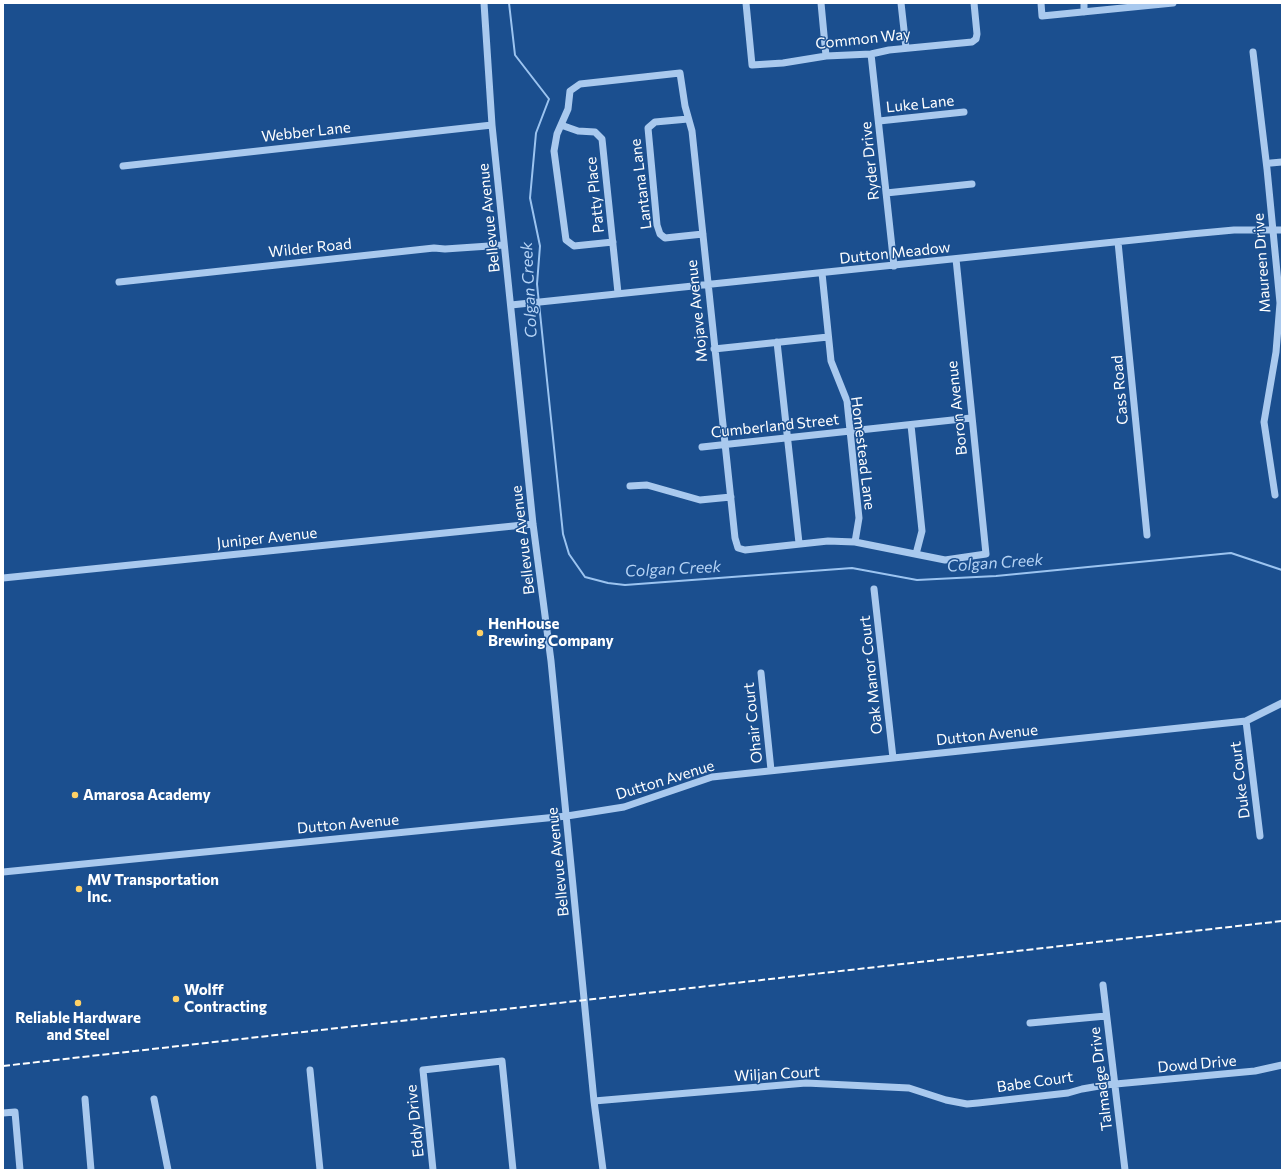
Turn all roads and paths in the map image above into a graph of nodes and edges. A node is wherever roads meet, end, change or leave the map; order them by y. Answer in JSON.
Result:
{"nodes":[{"id":1,"x":484,"y":3,"type":"edge"},
{"id":2,"x":746,"y":3,"type":"edge"},
{"id":3,"x":821,"y":3,"type":"edge"},
{"id":4,"x":901,"y":3,"type":"edge"},
{"id":5,"x":974,"y":3,"type":"edge"},
{"id":6,"x":1041,"y":3,"type":"edge"},
{"id":7,"x":1084,"y":3,"type":"edge"},
{"id":8,"x":1173,"y":3,"type":"edge"},
{"id":9,"x":1084,"y":12,"type":"junction"},
{"id":10,"x":906,"y":48,"type":"junction"},
{"id":11,"x":1253,"y":52,"type":"dead end"},
{"id":12,"x":871,"y":54,"type":"junction"},
{"id":13,"x":826,"y":56,"type":"junction"},
{"id":14,"x":964,"y":112,"type":"dead end"},
{"id":15,"x":688,"y":119,"type":"junction"},
{"id":16,"x":879,"y":121,"type":"junction"},
{"id":17,"x":492,"y":125,"type":"junction"},
{"id":18,"x":561,"y":125,"type":"junction"},
{"id":19,"x":1282,"y":162,"type":"edge"},
{"id":20,"x":1271,"y":164,"type":"dead end"},
{"id":21,"x":123,"y":166,"type":"dead end"},
{"id":22,"x":972,"y":184,"type":"dead end"},
{"id":23,"x":886,"y":193,"type":"junction"},
{"id":24,"x":1273,"y":230,"type":"junction"},
{"id":25,"x":1282,"y":230,"type":"edge"},
{"id":26,"x":702,"y":234,"type":"junction"},
{"id":27,"x":613,"y":242,"type":"junction"},
{"id":28,"x":1118,"y":242,"type":"junction"},
{"id":29,"x":504,"y":245,"type":"junction"},
{"id":30,"x":956,"y":259,"type":"junction"},
{"id":31,"x":894,"y":266,"type":"junction"},
{"id":32,"x":822,"y":273,"type":"junction"},
{"id":33,"x":119,"y":282,"type":"dead end"},
{"id":34,"x":708,"y":286,"type":"junction"},
{"id":35,"x":618,"y":293,"type":"junction"},
{"id":36,"x":511,"y":305,"type":"junction"},
{"id":37,"x":828,"y":337,"type":"junction"},
{"id":38,"x":777,"y":342,"type":"junction"},
{"id":39,"x":714,"y":348,"type":"junction"},
{"id":40,"x":971,"y":418,"type":"junction"},
{"id":41,"x":911,"y":424,"type":"junction"},
{"id":42,"x":849,"y":431,"type":"junction"},
{"id":43,"x":787,"y":438,"type":"junction"},
{"id":44,"x":726,"y":444,"type":"junction"},
{"id":45,"x":702,"y":447,"type":"dead end"},
{"id":46,"x":630,"y":486,"type":"dead end"},
{"id":47,"x":1275,"y":495,"type":"dead end"},
{"id":48,"x":731,"y":497,"type":"junction"},
{"id":49,"x":534,"y":524,"type":"junction"},
{"id":50,"x":1147,"y":535,"type":"dead end"},
{"id":51,"x":855,"y":542,"type":"junction"},
{"id":52,"x":799,"y":543,"type":"junction"},
{"id":53,"x":916,"y":554,"type":"junction"},
{"id":54,"x":3,"y":578,"type":"edge"},
{"id":55,"x":874,"y":589,"type":"dead end"},
{"id":56,"x":761,"y":673,"type":"dead end"},
{"id":57,"x":1282,"y":703,"type":"edge"},
{"id":58,"x":1246,"y":721,"type":"junction"},
{"id":59,"x":893,"y":758,"type":"junction"},
{"id":60,"x":771,"y":770,"type":"junction"},
{"id":61,"x":567,"y":816,"type":"junction"},
{"id":62,"x":1260,"y":836,"type":"dead end"},
{"id":63,"x":3,"y":872,"type":"edge"},
{"id":64,"x":1104,"y":985,"type":"dead end"},
{"id":65,"x":1106,"y":1016,"type":"junction"},
{"id":66,"x":1030,"y":1023,"type":"dead end"},
{"id":67,"x":1282,"y":1065,"type":"edge"},
{"id":68,"x":310,"y":1070,"type":"dead end"},
{"id":69,"x":1114,"y":1085,"type":"junction"},
{"id":70,"x":85,"y":1099,"type":"dead end"},
{"id":71,"x":154,"y":1099,"type":"dead end"},
{"id":72,"x":594,"y":1101,"type":"junction"},
{"id":73,"x":959,"y":1103,"type":"joint"},
{"id":74,"x":3,"y":1113,"type":"edge"},
{"id":75,"x":20,"y":1170,"type":"edge"},
{"id":76,"x":92,"y":1170,"type":"edge"},
{"id":77,"x":168,"y":1170,"type":"edge"},
{"id":78,"x":320,"y":1170,"type":"edge"},
{"id":79,"x":433,"y":1170,"type":"edge"},
{"id":80,"x":513,"y":1170,"type":"edge"},
{"id":81,"x":603,"y":1170,"type":"edge"},
{"id":82,"x":1125,"y":1170,"type":"edge"}],
"edges":[{"from":1,"to":17,"type":"street","name":"Bellevue Avenue"},
{"from":2,"to":13,"type":"street","name":"Common Way"},
{"from":3,"to":13,"type":"street"},
{"from":4,"to":10,"type":"street"},
{"from":5,"to":10,"type":"street","name":"Common Way"},
{"from":6,"to":9,"type":"street"},
{"from":7,"to":9,"type":"street"},
{"from":8,"to":9,"type":"street"},
{"from":10,"to":12,"type":"street","name":"Common Way"},
{"from":11,"to":24,"type":"street","name":"Maureen Drive"},
{"from":12,"to":13,"type":"street","name":"Common Way"},
{"from":12,"to":16,"type":"street","name":"Ryder Drive"},
{"from":14,"to":16,"type":"street","name":"Luke Lane"},
{"from":15,"to":18,"type":"street","name":"Mojave Avenue"},
{"from":15,"to":26,"type":"street","name":"Mojave Avenue"},
{"from":15,"to":26,"type":"street","name":"Lantana Lane"},
{"from":16,"to":23,"type":"street","name":"Ryder Drive"},
{"from":17,"to":21,"type":"street","name":"Webber Lane"},
{"from":17,"to":29,"type":"street","name":"Bellevue Avenue"},
{"from":18,"to":27,"type":"street","name":"Patty Place"},
{"from":18,"to":27,"type":"street"},
{"from":19,"to":20,"type":"street"},
{"from":22,"to":23,"type":"street"},
{"from":23,"to":31,"type":"street","name":"Ryder Drive"},
{"from":24,"to":25,"type":"street","name":"Dutton Meadow"},
{"from":24,"to":28,"type":"street","name":"Dutton Meadow"},
{"from":24,"to":47,"type":"street","name":"Maureen Drive"},
{"from":26,"to":34,"type":"street","name":"Mojave Avenue"},
{"from":27,"to":35,"type":"street","name":"Patty Place"},
{"from":28,"to":30,"type":"street","name":"Dutton Meadow"},
{"from":28,"to":50,"type":"street","name":"Cass Road"},
{"from":29,"to":33,"type":"street","name":"Wilder Road"},
{"from":29,"to":36,"type":"street","name":"Bellevue Avenue"},
{"from":30,"to":31,"type":"street","name":"Dutton Meadow"},
{"from":30,"to":40,"type":"street","name":"Boron Avenue"},
{"from":31,"to":32,"type":"street","name":"Dutton Meadow"},
{"from":32,"to":34,"type":"street","name":"Dutton Meadow"},
{"from":32,"to":37,"type":"street","name":"Homestead Lane"},
{"from":34,"to":35,"type":"street","name":"Dutton Meadow"},
{"from":34,"to":39,"type":"street","name":"Mojave Avenue"},
{"from":35,"to":36,"type":"street","name":"Dutton Meadow"},
{"from":36,"to":49,"type":"street","name":"Bellevue Avenue"},
{"from":37,"to":38,"type":"street"},
{"from":37,"to":42,"type":"street","name":"Homestead Lane"},
{"from":38,"to":39,"type":"street"},
{"from":38,"to":43,"type":"street"},
{"from":39,"to":44,"type":"street","name":"Mojave Avenue"},
{"from":40,"to":41,"type":"street","name":"Cumberland Street"},
{"from":40,"to":53,"type":"street","name":"Boron Avenue"},
{"from":41,"to":42,"type":"street","name":"Cumberland Street"},
{"from":41,"to":53,"type":"street"},
{"from":42,"to":43,"type":"street","name":"Cumberland Street"},
{"from":42,"to":51,"type":"street","name":"Homestead Lane"},
{"from":43,"to":44,"type":"street","name":"Cumberland Street"},
{"from":43,"to":52,"type":"street"},
{"from":44,"to":45,"type":"street","name":"Cumberland Street"},
{"from":44,"to":48,"type":"street","name":"Mojave Avenue"},
{"from":46,"to":48,"type":"street"},
{"from":48,"to":52,"type":"street","name":"Mojave Avenue"},
{"from":49,"to":54,"type":"street","name":"Juniper Avenue"},
{"from":49,"to":61,"type":"street","name":"Bellevue Avenue"},
{"from":51,"to":52,"type":"street"},
{"from":51,"to":53,"type":"street"},
{"from":55,"to":59,"type":"street","name":"Oak Manor Court"},
{"from":56,"to":60,"type":"street","name":"Ohair Court"},
{"from":57,"to":58,"type":"street","name":"Dutton Avenue"},
{"from":58,"to":59,"type":"street","name":"Dutton Avenue"},
{"from":58,"to":62,"type":"street","name":"Duke Court"},
{"from":59,"to":60,"type":"street","name":"Dutton Avenue"},
{"from":60,"to":61,"type":"street","name":"Dutton Avenue"},
{"from":61,"to":63,"type":"street","name":"Dutton Avenue"},
{"from":61,"to":72,"type":"street","name":"Bellevue Avenue"},
{"from":64,"to":65,"type":"street","name":"Talmadge Drive"},
{"from":65,"to":66,"type":"street"},
{"from":65,"to":69,"type":"street","name":"Talmadge Drive"},
{"from":67,"to":69,"type":"street","name":"Dowd Drive"},
{"from":68,"to":78,"type":"street"},
{"from":69,"to":73,"type":"street","name":"Babe Court"},
{"from":69,"to":82,"type":"street","name":"Talmadge Drive"},
{"from":70,"to":76,"type":"street"},
{"from":71,"to":77,"type":"street"},
{"from":72,"to":73,"type":"street","name":"Wiljan Court"},
{"from":72,"to":81,"type":"street","name":"Bellevue Avenue"},
{"from":74,"to":75,"type":"street"},
{"from":79,"to":80,"type":"street","name":"Eddy Drive"}]}
